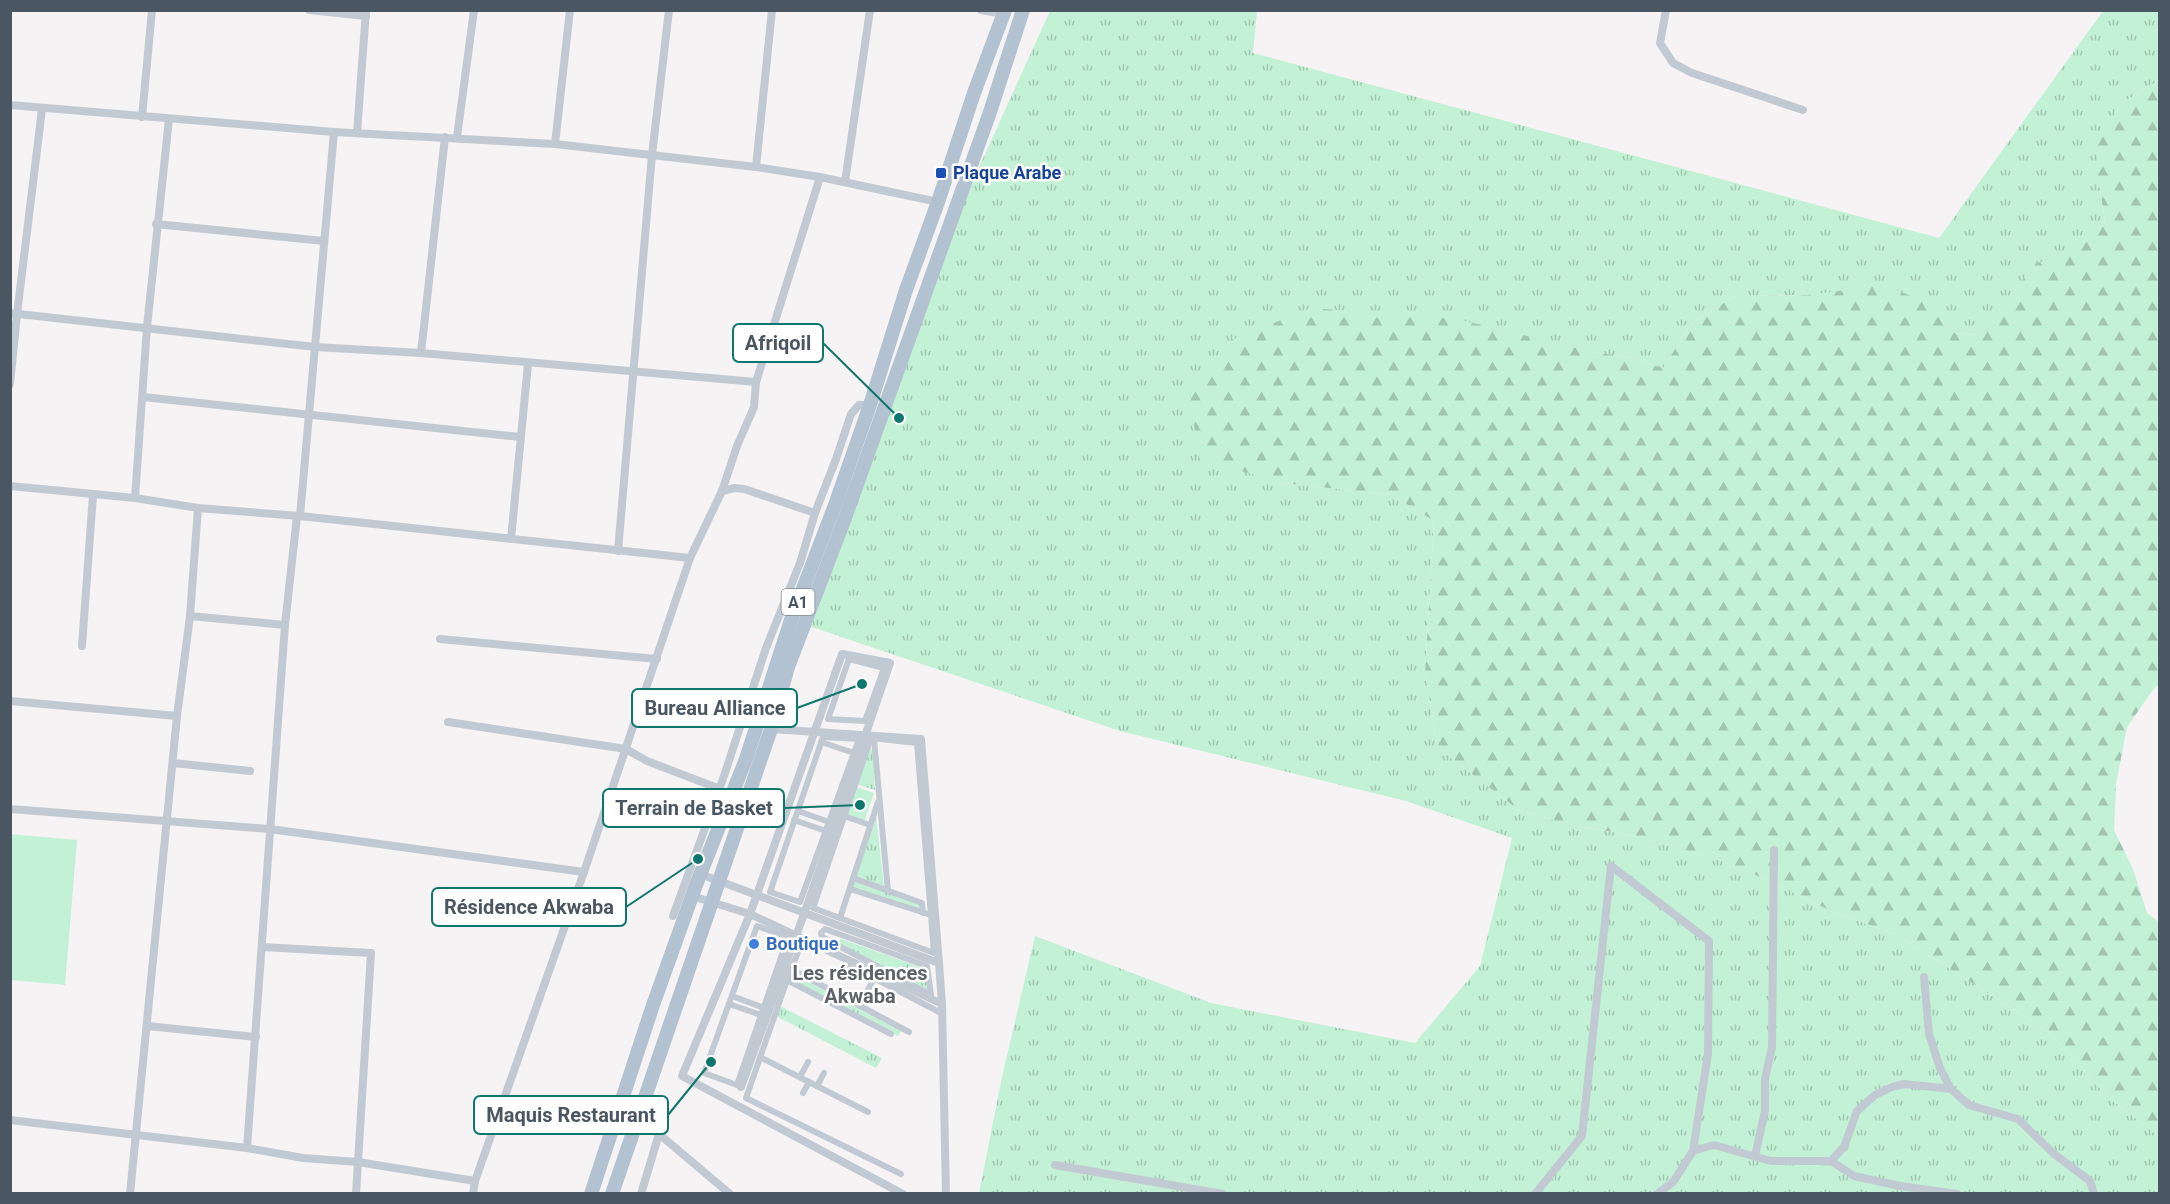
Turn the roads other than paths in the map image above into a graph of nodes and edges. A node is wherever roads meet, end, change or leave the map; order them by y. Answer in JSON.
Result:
{"nodes":[{"id":1,"x":152,"y":10,"type":"edge"},
{"id":2,"x":309,"y":10,"type":"edge"},
{"id":3,"x":474,"y":10,"type":"edge"},
{"id":4,"x":570,"y":10,"type":"edge"},
{"id":5,"x":669,"y":10,"type":"edge"},
{"id":6,"x":772,"y":10,"type":"edge"},
{"id":7,"x":870,"y":10,"type":"edge"},
{"id":8,"x":981,"y":10,"type":"edge"},
{"id":9,"x":1023,"y":10,"type":"edge"},
{"id":10,"x":1666,"y":10,"type":"edge"},
{"id":11,"x":1005,"y":12,"type":"edge"},
{"id":12,"x":366,"y":13,"type":"edge"},
{"id":13,"x":10,"y":105,"type":"edge"},
{"id":14,"x":42,"y":109,"type":"junction"},
{"id":15,"x":1803,"y":110,"type":"dead end"},
{"id":16,"x":142,"y":117,"type":"junction"},
{"id":17,"x":168,"y":119,"type":"junction"},
{"id":18,"x":334,"y":132,"type":"junction"},
{"id":19,"x":357,"y":133,"type":"junction"},
{"id":20,"x":445,"y":136,"type":"junction"},
{"id":21,"x":457,"y":137,"type":"junction"},
{"id":22,"x":555,"y":144,"type":"junction"},
{"id":23,"x":652,"y":155,"type":"junction"},
{"id":24,"x":756,"y":167,"type":"junction"},
{"id":25,"x":820,"y":177,"type":"junction"},
{"id":26,"x":845,"y":182,"type":"junction"},
{"id":27,"x":938,"y":202,"type":"junction"},
{"id":28,"x":156,"y":224,"type":"junction"},
{"id":29,"x":324,"y":242,"type":"junction"},
{"id":30,"x":14,"y":313,"type":"edge"},
{"id":31,"x":147,"y":327,"type":"junction"},
{"id":32,"x":315,"y":347,"type":"junction"},
{"id":33,"x":421,"y":353,"type":"junction"},
{"id":34,"x":528,"y":364,"type":"junction"},
{"id":35,"x":632,"y":371,"type":"junction"},
{"id":36,"x":756,"y":382,"type":"junction"},
{"id":37,"x":10,"y":384,"type":"edge"},
{"id":38,"x":143,"y":398,"type":"junction"},
{"id":39,"x":870,"y":405,"type":"junction"},
{"id":40,"x":309,"y":415,"type":"junction"},
{"id":41,"x":520,"y":437,"type":"junction"},
{"id":42,"x":10,"y":486,"type":"edge"},
{"id":43,"x":722,"y":491,"type":"junction"},
{"id":44,"x":93,"y":495,"type":"junction"},
{"id":45,"x":135,"y":498,"type":"junction"},
{"id":46,"x":198,"y":508,"type":"junction"},
{"id":47,"x":814,"y":513,"type":"junction"},
{"id":48,"x":299,"y":516,"type":"junction"},
{"id":49,"x":510,"y":539,"type":"junction"},
{"id":50,"x":618,"y":551,"type":"junction"},
{"id":51,"x":690,"y":558,"type":"junction"},
{"id":52,"x":190,"y":616,"type":"junction"},
{"id":53,"x":285,"y":625,"type":"junction"},
{"id":54,"x":440,"y":639,"type":"dead end"},
{"id":55,"x":82,"y":646,"type":"dead end"},
{"id":56,"x":657,"y":658,"type":"junction"},
{"id":57,"x":10,"y":701,"type":"edge"},
{"id":58,"x":177,"y":716,"type":"junction"},
{"id":59,"x":865,"y":721,"type":"joint"},
{"id":60,"x":448,"y":722,"type":"dead end"},
{"id":61,"x":771,"y":729,"type":"junction"},
{"id":62,"x":815,"y":732,"type":"junction"},
{"id":63,"x":870,"y":737,"type":"junction"},
{"id":64,"x":821,"y":742,"type":"junction"},
{"id":65,"x":626,"y":749,"type":"junction"},
{"id":66,"x":854,"y":753,"type":"junction"},
{"id":67,"x":173,"y":763,"type":"junction"},
{"id":68,"x":250,"y":771,"type":"dead end"},
{"id":69,"x":720,"y":789,"type":"junction"},
{"id":70,"x":879,"y":797,"type":"junction"},
{"id":71,"x":10,"y":809,"type":"edge"},
{"id":72,"x":798,"y":811,"type":"junction"},
{"id":73,"x":844,"y":816,"type":"junction"},
{"id":74,"x":168,"y":820,"type":"junction"},
{"id":75,"x":794,"y":820,"type":"junction"},
{"id":76,"x":829,"y":822,"type":"junction"},
{"id":77,"x":870,"y":825,"type":"junction"},
{"id":78,"x":270,"y":829,"type":"junction"},
{"id":79,"x":826,"y":831,"type":"junction"},
{"id":80,"x":1774,"y":850,"type":"dead end"},
{"id":81,"x":584,"y":872,"type":"junction"},
{"id":82,"x":700,"y":874,"type":"junction"},
{"id":83,"x":853,"y":878,"type":"junction"},
{"id":84,"x":719,"y":881,"type":"junction"},
{"id":85,"x":850,"y":889,"type":"junction"},
{"id":86,"x":888,"y":891,"type":"junction"},
{"id":87,"x":692,"y":896,"type":"junction"},
{"id":88,"x":756,"y":896,"type":"junction"},
{"id":89,"x":712,"y":902,"type":"junction"},
{"id":90,"x":923,"y":913,"type":"junction"},
{"id":91,"x":750,"y":914,"type":"junction"},
{"id":92,"x":804,"y":914,"type":"junction"},
{"id":93,"x":931,"y":915,"type":"junction"},
{"id":94,"x":673,"y":916,"type":"dead end"},
{"id":95,"x":840,"y":918,"type":"junction"},
{"id":96,"x":795,"y":936,"type":"junction"},
{"id":97,"x":262,"y":947,"type":"junction"},
{"id":98,"x":939,"y":963,"type":"junction"},
{"id":99,"x":791,"y":969,"type":"junction"},
{"id":100,"x":1924,"y":977,"type":"dead end"},
{"id":101,"x":874,"y":978,"type":"junction"},
{"id":102,"x":787,"y":980,"type":"junction"},
{"id":103,"x":931,"y":995,"type":"joint"},
{"id":104,"x":732,"y":996,"type":"junction"},
{"id":105,"x":729,"y":1004,"type":"junction"},
{"id":106,"x":860,"y":1006,"type":"junction"},
{"id":107,"x":942,"y":1008,"type":"junction"},
{"id":108,"x":763,"y":1011,"type":"junction"},
{"id":109,"x":147,"y":1026,"type":"junction"},
{"id":110,"x":909,"y":1032,"type":"dead end"},
{"id":111,"x":891,"y":1034,"type":"dead end"},
{"id":112,"x":256,"y":1037,"type":"junction"},
{"id":113,"x":760,"y":1057,"type":"junction"},
{"id":114,"x":808,"y":1062,"type":"dead end"},
{"id":115,"x":824,"y":1073,"type":"dead end"},
{"id":116,"x":800,"y":1077,"type":"junction"},
{"id":117,"x":809,"y":1082,"type":"junction"},
{"id":118,"x":817,"y":1086,"type":"junction"},
{"id":119,"x":741,"y":1087,"type":"dead end"},
{"id":120,"x":1950,"y":1089,"type":"junction"},
{"id":121,"x":803,"y":1093,"type":"dead end"},
{"id":122,"x":868,"y":1112,"type":"dead end"},
{"id":123,"x":10,"y":1120,"type":"edge"},
{"id":124,"x":638,"y":1120,"type":"junction"},
{"id":125,"x":659,"y":1134,"type":"junction"},
{"id":126,"x":136,"y":1135,"type":"junction"},
{"id":127,"x":247,"y":1148,"type":"junction"},
{"id":128,"x":1693,"y":1151,"type":"junction"},
{"id":129,"x":1755,"y":1156,"type":"junction"},
{"id":130,"x":1831,"y":1161,"type":"junction"},
{"id":131,"x":358,"y":1162,"type":"junction"},
{"id":132,"x":1055,"y":1166,"type":"dead end"},
{"id":133,"x":902,"y":1174,"type":"dead end"},
{"id":134,"x":475,"y":1181,"type":"junction"},
{"id":135,"x":130,"y":1194,"type":"edge"},
{"id":136,"x":356,"y":1194,"type":"edge"},
{"id":137,"x":473,"y":1194,"type":"edge"},
{"id":138,"x":591,"y":1194,"type":"edge"},
{"id":139,"x":612,"y":1194,"type":"edge"},
{"id":140,"x":641,"y":1194,"type":"edge"},
{"id":141,"x":730,"y":1194,"type":"edge"},
{"id":142,"x":903,"y":1194,"type":"edge"},
{"id":143,"x":946,"y":1194,"type":"edge"},
{"id":144,"x":1223,"y":1194,"type":"edge"},
{"id":145,"x":1535,"y":1194,"type":"edge"},
{"id":146,"x":1657,"y":1194,"type":"edge"},
{"id":147,"x":1957,"y":1194,"type":"edge"},
{"id":148,"x":2094,"y":1194,"type":"edge"}],
"edges":[{"from":1,"to":16,"type":"street"},
{"from":2,"to":12,"type":"street"},
{"from":3,"to":21,"type":"street"},
{"from":4,"to":22,"type":"street"},
{"from":5,"to":23,"type":"street"},
{"from":6,"to":24,"type":"street"},
{"from":7,"to":26,"type":"street"},
{"from":8,"to":11,"type":"street"},
{"from":9,"to":61,"type":"main road","number":"A1"},
{"from":10,"to":15,"type":"street"},
{"from":11,"to":27,"type":"main road","number":"A1"},
{"from":12,"to":19,"type":"street"},
{"from":13,"to":14,"type":"street"},
{"from":14,"to":16,"type":"street"},
{"from":14,"to":30,"type":"street"},
{"from":16,"to":17,"type":"street"},
{"from":17,"to":18,"type":"street"},
{"from":17,"to":28,"type":"street"},
{"from":18,"to":19,"type":"street"},
{"from":18,"to":29,"type":"street"},
{"from":19,"to":20,"type":"street"},
{"from":20,"to":21,"type":"street"},
{"from":20,"to":33,"type":"street"},
{"from":21,"to":22,"type":"street"},
{"from":22,"to":23,"type":"street"},
{"from":23,"to":24,"type":"street"},
{"from":23,"to":35,"type":"street"},
{"from":24,"to":25,"type":"street"},
{"from":25,"to":26,"type":"street"},
{"from":25,"to":36,"type":"street"},
{"from":26,"to":27,"type":"street"},
{"from":27,"to":39,"type":"main road","number":"A1"},
{"from":28,"to":29,"type":"street"},
{"from":28,"to":31,"type":"street"},
{"from":29,"to":32,"type":"street"},
{"from":30,"to":31,"type":"street"},
{"from":30,"to":37,"type":"street"},
{"from":31,"to":32,"type":"street"},
{"from":31,"to":38,"type":"street"},
{"from":32,"to":33,"type":"street"},
{"from":32,"to":40,"type":"street"},
{"from":33,"to":34,"type":"street"},
{"from":34,"to":35,"type":"street"},
{"from":34,"to":41,"type":"street"},
{"from":35,"to":36,"type":"street"},
{"from":35,"to":50,"type":"street"},
{"from":36,"to":43,"type":"street"},
{"from":38,"to":40,"type":"street"},
{"from":38,"to":45,"type":"street"},
{"from":39,"to":47,"type":"street"},
{"from":39,"to":82,"type":"main road","number":"A1"},
{"from":40,"to":41,"type":"street"},
{"from":40,"to":48,"type":"street"},
{"from":41,"to":49,"type":"street"},
{"from":42,"to":44,"type":"street"},
{"from":43,"to":47,"type":"street"},
{"from":43,"to":51,"type":"street"},
{"from":44,"to":45,"type":"street"},
{"from":44,"to":55,"type":"street"},
{"from":45,"to":46,"type":"street"},
{"from":46,"to":48,"type":"street"},
{"from":46,"to":52,"type":"street"},
{"from":47,"to":69,"type":"street"},
{"from":48,"to":49,"type":"street"},
{"from":48,"to":53,"type":"street"},
{"from":49,"to":50,"type":"street"},
{"from":50,"to":51,"type":"street"},
{"from":51,"to":56,"type":"street"},
{"from":52,"to":53,"type":"street"},
{"from":52,"to":58,"type":"street"},
{"from":53,"to":78,"type":"street"},
{"from":54,"to":56,"type":"street"},
{"from":56,"to":65,"type":"street"},
{"from":57,"to":58,"type":"street"},
{"from":58,"to":67,"type":"street"},
{"from":59,"to":59,"type":"street"},
{"from":60,"to":65,"type":"street"},
{"from":61,"to":62,"type":"street"},
{"from":61,"to":84,"type":"main road","number":"A1"},
{"from":62,"to":63,"type":"street"},
{"from":62,"to":63,"type":"street"},
{"from":62,"to":88,"type":"street"},
{"from":63,"to":70,"type":"street"},
{"from":63,"to":73,"type":"street"},
{"from":63,"to":92,"type":"street"},
{"from":63,"to":93,"type":"street"},
{"from":63,"to":98,"type":"street"},
{"from":64,"to":66,"type":"street"},
{"from":64,"to":66,"type":"street"},
{"from":64,"to":72,"type":"street"},
{"from":65,"to":69,"type":"street"},
{"from":65,"to":81,"type":"street"},
{"from":66,"to":76,"type":"street"},
{"from":67,"to":68,"type":"street"},
{"from":67,"to":74,"type":"street"},
{"from":69,"to":94,"type":"street"},
{"from":70,"to":77,"type":"street"},
{"from":70,"to":86,"type":"street"},
{"from":71,"to":74,"type":"street"},
{"from":72,"to":75,"type":"street"},
{"from":72,"to":76,"type":"street"},
{"from":73,"to":77,"type":"street"},
{"from":73,"to":95,"type":"street"},
{"from":74,"to":78,"type":"street"},
{"from":74,"to":109,"type":"street"},
{"from":75,"to":79,"type":"street"},
{"from":75,"to":79,"type":"street"},
{"from":76,"to":79,"type":"street"},
{"from":77,"to":83,"type":"street"},
{"from":78,"to":81,"type":"street"},
{"from":78,"to":97,"type":"street"},
{"from":80,"to":129,"type":"street"},
{"from":81,"to":134,"type":"street"},
{"from":82,"to":84,"type":"street"},
{"from":82,"to":87,"type":"main road","number":"A1"},
{"from":83,"to":85,"type":"street"},
{"from":83,"to":86,"type":"street"},
{"from":84,"to":88,"type":"street"},
{"from":84,"to":89,"type":"main road","number":"A1"},
{"from":85,"to":90,"type":"street"},
{"from":85,"to":95,"type":"street"},
{"from":86,"to":90,"type":"street"},
{"from":87,"to":89,"type":"street"},
{"from":87,"to":138,"type":"main road","number":"A1"},
{"from":88,"to":91,"type":"street"},
{"from":88,"to":92,"type":"street"},
{"from":89,"to":91,"type":"street"},
{"from":89,"to":124,"type":"main road","number":"A1"},
{"from":90,"to":93,"type":"street"},
{"from":91,"to":96,"type":"street"},
{"from":91,"to":142,"type":"street"},
{"from":92,"to":96,"type":"street"},
{"from":92,"to":98,"type":"street"},
{"from":93,"to":95,"type":"street"},
{"from":96,"to":107,"type":"street"},
{"from":96,"to":119,"type":"street"},
{"from":97,"to":112,"type":"street"},
{"from":97,"to":131,"type":"street"},
{"from":98,"to":107,"type":"street"},
{"from":99,"to":101,"type":"street"},
{"from":99,"to":102,"type":"street"},
{"from":99,"to":106,"type":"street"},
{"from":100,"to":120,"type":"street"},
{"from":101,"to":106,"type":"street"},
{"from":101,"to":107,"type":"street"},
{"from":102,"to":111,"type":"street"},
{"from":102,"to":113,"type":"street"},
{"from":103,"to":103,"type":"street"},
{"from":104,"to":105,"type":"street"},
{"from":104,"to":108,"type":"street"},
{"from":104,"to":108,"type":"street"},
{"from":105,"to":108,"type":"street"},
{"from":105,"to":108,"type":"street"},
{"from":106,"to":110,"type":"street"},
{"from":107,"to":143,"type":"street"},
{"from":109,"to":112,"type":"street"},
{"from":109,"to":126,"type":"street"},
{"from":112,"to":127,"type":"street"},
{"from":113,"to":116,"type":"street"},
{"from":113,"to":133,"type":"street"},
{"from":114,"to":116,"type":"street"},
{"from":115,"to":118,"type":"street"},
{"from":116,"to":117,"type":"street"},
{"from":117,"to":118,"type":"street"},
{"from":117,"to":121,"type":"street"},
{"from":118,"to":122,"type":"street"},
{"from":120,"to":130,"type":"street"},
{"from":120,"to":148,"type":"street"},
{"from":123,"to":126,"type":"street"},
{"from":124,"to":125,"type":"street"},
{"from":124,"to":139,"type":"main road","number":"A1"},
{"from":125,"to":140,"type":"street"},
{"from":125,"to":141,"type":"street"},
{"from":126,"to":127,"type":"street"},
{"from":126,"to":135,"type":"street"},
{"from":127,"to":131,"type":"street"},
{"from":128,"to":129,"type":"street"},
{"from":128,"to":145,"type":"street"},
{"from":128,"to":146,"type":"street"},
{"from":129,"to":130,"type":"street"},
{"from":130,"to":147,"type":"street"},
{"from":131,"to":134,"type":"street"},
{"from":131,"to":136,"type":"street"},
{"from":132,"to":144,"type":"street"},
{"from":134,"to":137,"type":"street"}]}
